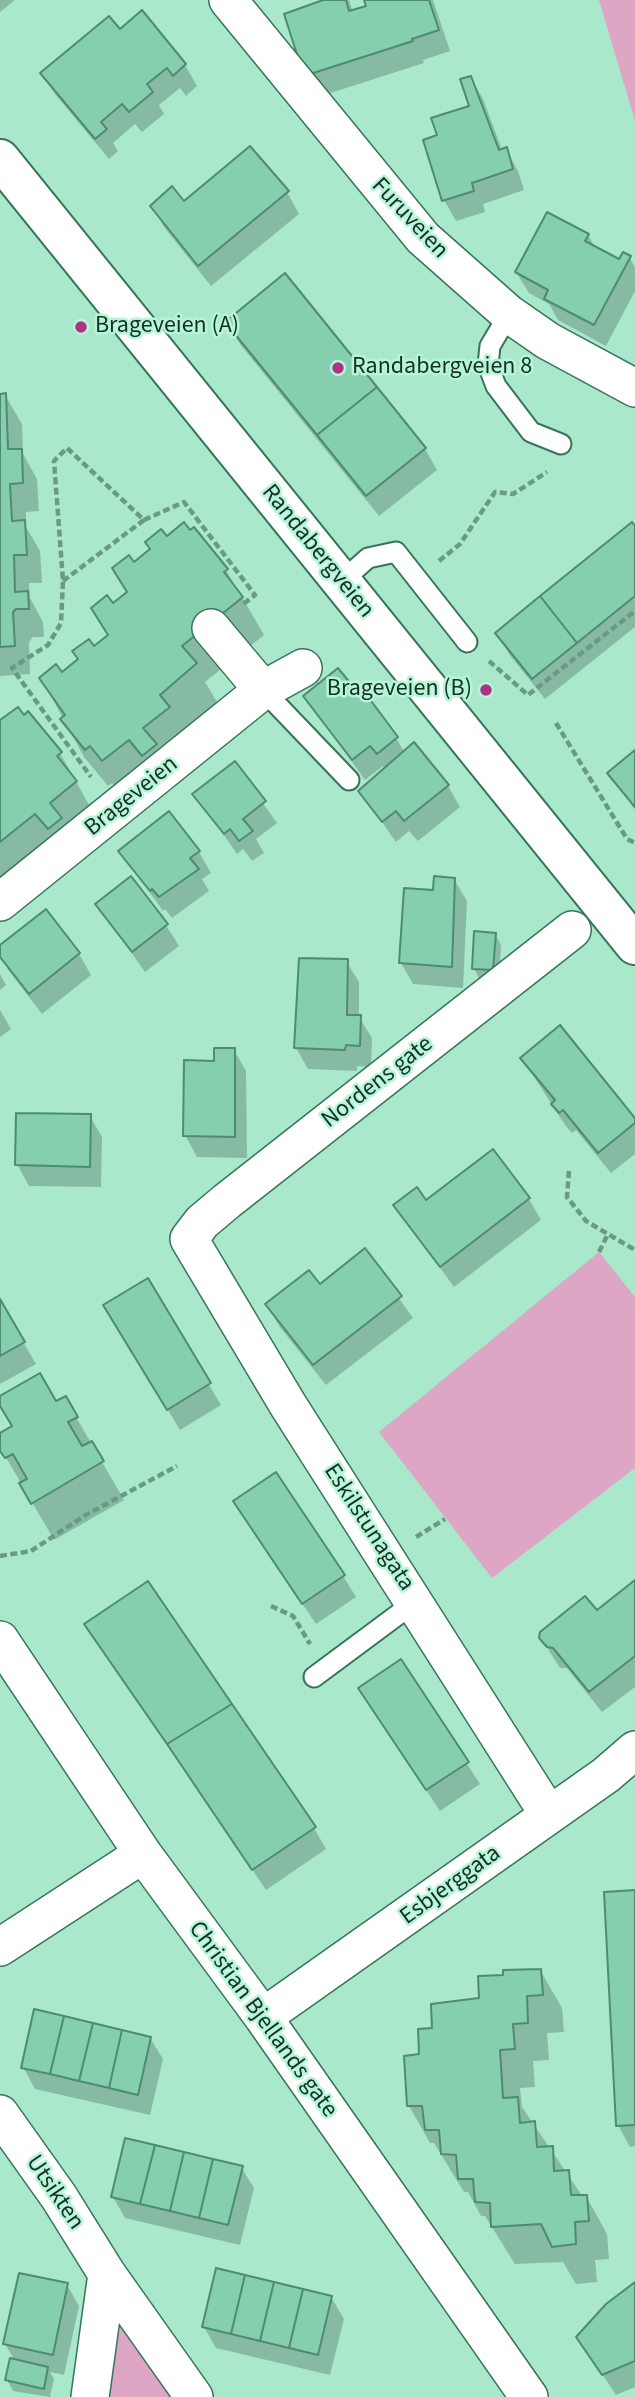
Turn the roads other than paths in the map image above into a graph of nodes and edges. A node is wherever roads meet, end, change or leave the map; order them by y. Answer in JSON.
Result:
{"nodes":[{"id":1,"x":228,"y":0,"type":"edge"},
{"id":2,"x":0,"y":159,"type":"edge"},
{"id":3,"x":509,"y":314,"type":"junction"},
{"id":4,"x":635,"y":388,"type":"edge"},
{"id":5,"x":561,"y":444,"type":"road end"},
{"id":6,"x":341,"y":582,"type":"junction"},
{"id":7,"x":211,"y":628,"type":"dead end"},
{"id":8,"x":467,"y":642,"type":"road end"},
{"id":9,"x":303,"y":668,"type":"dead end"},
{"id":10,"x":263,"y":690,"type":"junction"},
{"id":11,"x":349,"y":780,"type":"dead end"},
{"id":12,"x":0,"y":902,"type":"edge"},
{"id":13,"x":572,"y":930,"type":"dead end"},
{"id":14,"x":635,"y":945,"type":"edge"},
{"id":15,"x":189,"y":1240,"type":"joint"},
{"id":16,"x":415,"y":1602,"type":"junction"},
{"id":17,"x":0,"y":1640,"type":"edge"},
{"id":18,"x":319,"y":1673,"type":"road end"},
{"id":19,"x":635,"y":1750,"type":"edge"},
{"id":20,"x":549,"y":1815,"type":"junction"},
{"id":21,"x":143,"y":1854,"type":"junction"},
{"id":22,"x":0,"y":1947,"type":"edge"},
{"id":23,"x":263,"y":2017,"type":"junction"},
{"id":24,"x":0,"y":2113,"type":"edge"},
{"id":25,"x":107,"y":2274,"type":"junction"},
{"id":26,"x":90,"y":2397,"type":"edge"},
{"id":27,"x":194,"y":2397,"type":"edge"},
{"id":28,"x":529,"y":2397,"type":"edge"}],
"edges":[{"from":1,"to":3,"type":"street","name":"Furuveien"},
{"from":2,"to":6,"type":"main road","name":"Randabergveien"},
{"from":3,"to":4,"type":"street","name":"Furuveien"},
{"from":3,"to":5,"type":"lane"},
{"from":6,"to":8,"type":"lane"},
{"from":6,"to":14,"type":"main road","name":"Randabergveien"},
{"from":7,"to":10,"type":"street"},
{"from":9,"to":10,"type":"street","name":"Brageveien"},
{"from":10,"to":11,"type":"lane"},
{"from":10,"to":12,"type":"street","name":"Brageveien"},
{"from":13,"to":15,"type":"street","name":"Nordens gate"},
{"from":15,"to":16,"type":"street","name":"Eskilstunagata"},
{"from":16,"to":18,"type":"lane"},
{"from":16,"to":20,"type":"street","name":"Eskilstunagata"},
{"from":17,"to":21,"type":"street","name":"Christian Bjellands gate"},
{"from":19,"to":20,"type":"street","name":"Esbjerggata"},
{"from":20,"to":23,"type":"street","name":"Esbjerggata"},
{"from":21,"to":22,"type":"street"},
{"from":21,"to":23,"type":"street","name":"Christian Bjellands gate"},
{"from":23,"to":28,"type":"street","name":"Christian Bjellands gate"},
{"from":24,"to":25,"type":"street","name":"Utsikten"},
{"from":25,"to":26,"type":"street"},
{"from":25,"to":27,"type":"street","name":"Utsikten"}]}
